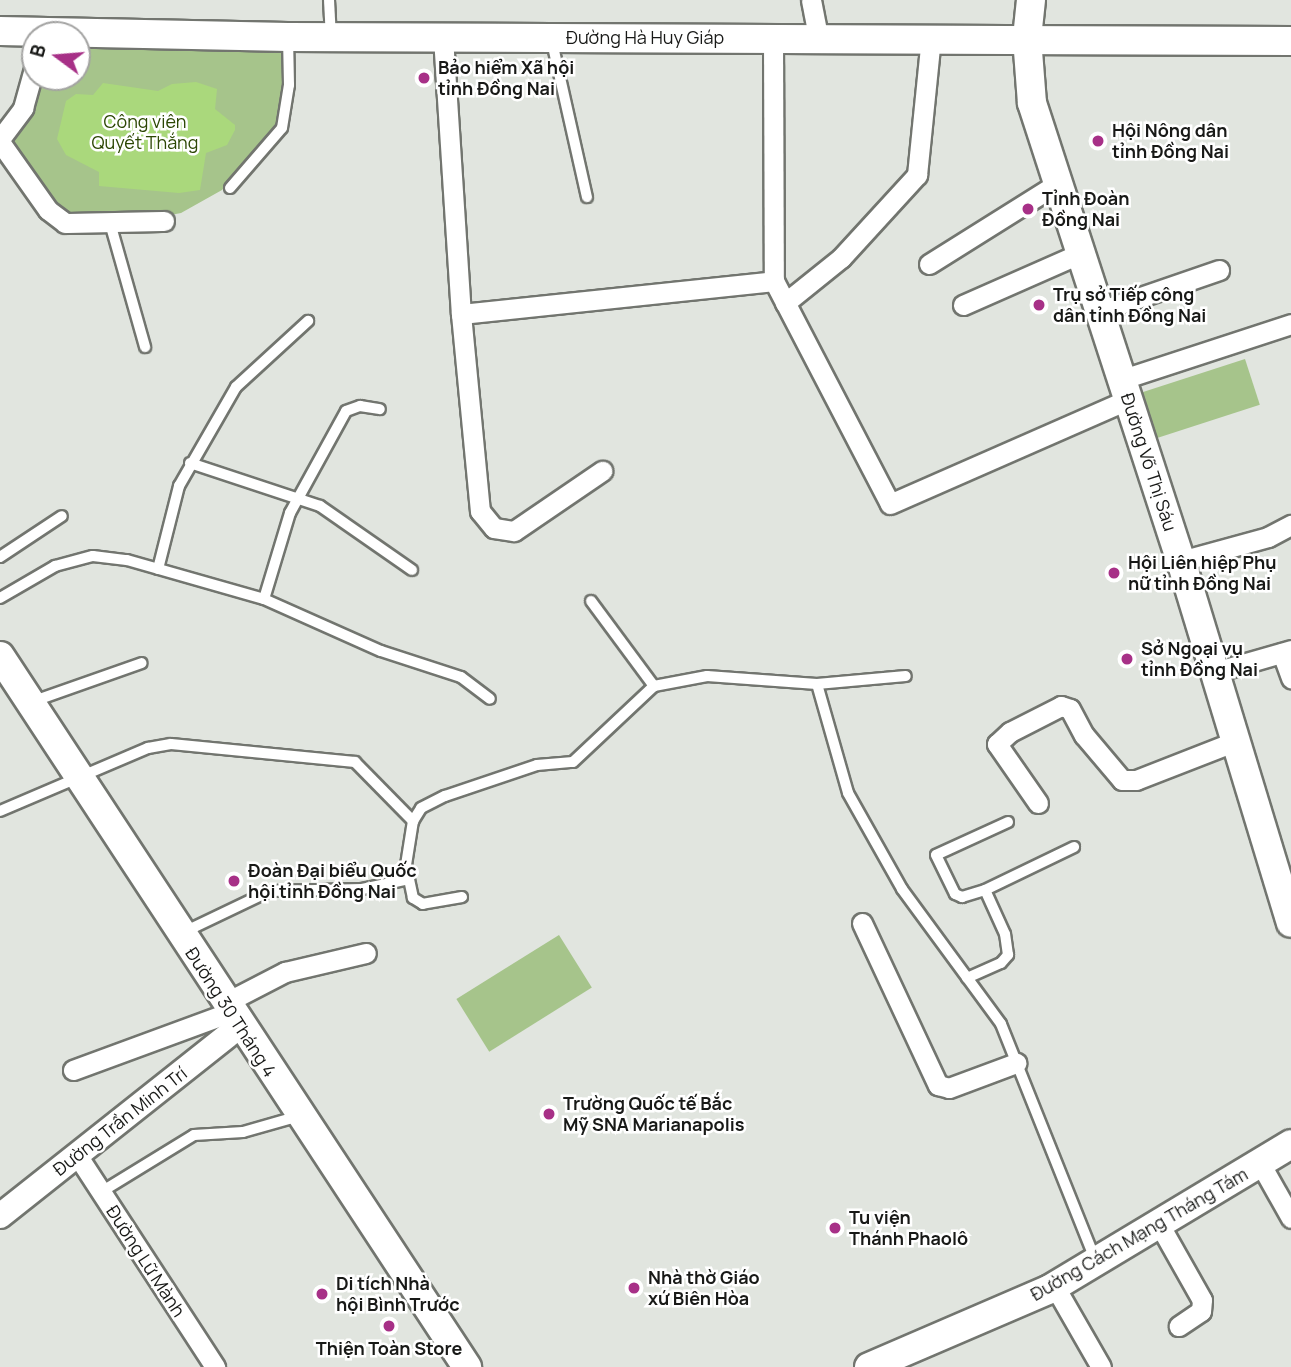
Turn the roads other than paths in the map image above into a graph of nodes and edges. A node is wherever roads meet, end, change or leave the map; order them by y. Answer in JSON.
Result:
{"nodes":[{"id":1,"x":328,"y":0,"type":"edge"},
{"id":2,"x":811,"y":0,"type":"edge"},
{"id":3,"x":1031,"y":0,"type":"edge"},
{"id":4,"x":0,"y":31,"type":"edge"},
{"id":5,"x":21,"y":32,"type":"edge"},
{"id":6,"x":91,"y":35,"type":"edge"},
{"id":7,"x":773,"y":36,"type":"junction"},
{"id":8,"x":818,"y":36,"type":"junction"},
{"id":9,"x":288,"y":37,"type":"junction"},
{"id":10,"x":331,"y":37,"type":"junction"},
{"id":11,"x":443,"y":37,"type":"junction"},
{"id":12,"x":930,"y":37,"type":"junction"},
{"id":13,"x":552,"y":38,"type":"junction"},
{"id":14,"x":1027,"y":38,"type":"junction"},
{"id":15,"x":1291,"y":41,"type":"edge"},
{"id":16,"x":28,"y":91,"type":"edge"},
{"id":17,"x":0,"y":140,"type":"edge"},
{"id":18,"x":1058,"y":183,"type":"junction"},
{"id":19,"x":230,"y":188,"type":"dead end"},
{"id":20,"x":587,"y":197,"type":"dead end"},
{"id":21,"x":164,"y":221,"type":"dead end"},
{"id":22,"x":110,"y":223,"type":"junction"},
{"id":23,"x":1082,"y":253,"type":"junction"},
{"id":24,"x":929,"y":264,"type":"dead end"},
{"id":25,"x":1219,"y":270,"type":"dead end"},
{"id":26,"x":774,"y":281,"type":"junction"},
{"id":27,"x":785,"y":303,"type":"junction"},
{"id":28,"x":963,"y":305,"type":"dead end"},
{"id":29,"x":1100,"y":311,"type":"junction"},
{"id":30,"x":461,"y":314,"type":"junction"},
{"id":31,"x":308,"y":321,"type":"dead end"},
{"id":32,"x":1291,"y":324,"type":"edge"},
{"id":33,"x":145,"y":347,"type":"dead end"},
{"id":34,"x":1126,"y":389,"type":"junction"},
{"id":35,"x":380,"y":409,"type":"dead end"},
{"id":36,"x":190,"y":463,"type":"junction"},
{"id":37,"x":603,"y":471,"type":"dead end"},
{"id":38,"x":299,"y":496,"type":"junction"},
{"id":39,"x":62,"y":516,"type":"dead end"},
{"id":40,"x":1291,"y":525,"type":"edge"},
{"id":41,"x":0,"y":557,"type":"edge"},
{"id":42,"x":1181,"y":561,"type":"junction"},
{"id":43,"x":158,"y":569,"type":"junction"},
{"id":44,"x":412,"y":570,"type":"dead end"},
{"id":45,"x":0,"y":598,"type":"edge"},
{"id":46,"x":264,"y":600,"type":"junction"},
{"id":47,"x":591,"y":601,"type":"dead end"},
{"id":48,"x":1287,"y":651,"type":"edge"},
{"id":49,"x":0,"y":656,"type":"edge"},
{"id":50,"x":142,"y":663,"type":"dead end"},
{"id":51,"x":1215,"y":672,"type":"junction"},
{"id":52,"x":906,"y":676,"type":"dead end"},
{"id":53,"x":1291,"y":678,"type":"edge"},
{"id":54,"x":817,"y":684,"type":"junction"},
{"id":55,"x":654,"y":686,"type":"junction"},
{"id":56,"x":490,"y":699,"type":"dead end"},
{"id":57,"x":30,"y":703,"type":"junction"},
{"id":58,"x":1236,"y":741,"type":"junction"},
{"id":59,"x":78,"y":776,"type":"junction"},
{"id":60,"x":1038,"y":803,"type":"dead end"},
{"id":61,"x":0,"y":810,"type":"edge"},
{"id":62,"x":413,"y":821,"type":"junction"},
{"id":63,"x":1008,"y":822,"type":"dead end"},
{"id":64,"x":1074,"y":847,"type":"dead end"},
{"id":65,"x":409,"y":879,"type":"junction"},
{"id":66,"x":985,"y":890,"type":"junction"},
{"id":67,"x":463,"y":897,"type":"dead end"},
{"id":68,"x":862,"y":923,"type":"dead end"},
{"id":69,"x":1291,"y":923,"type":"edge"},
{"id":70,"x":180,"y":934,"type":"junction"},
{"id":71,"x":366,"y":953,"type":"dead end"},
{"id":72,"x":967,"y":978,"type":"junction"},
{"id":73,"x":232,"y":1014,"type":"junction"},
{"id":74,"x":1016,"y":1063,"type":"junction"},
{"id":75,"x":73,"y":1070,"type":"dead end"},
{"id":76,"x":300,"y":1116,"type":"junction"},
{"id":77,"x":1291,"y":1144,"type":"edge"},
{"id":78,"x":77,"y":1155,"type":"junction"},
{"id":79,"x":1260,"y":1163,"type":"junction"},
{"id":80,"x":101,"y":1192,"type":"junction"},
{"id":81,"x":0,"y":1216,"type":"edge"},
{"id":82,"x":1291,"y":1218,"type":"edge"},
{"id":83,"x":1159,"y":1224,"type":"junction"},
{"id":84,"x":1096,"y":1263,"type":"junction"},
{"id":85,"x":1055,"y":1287,"type":"junction"},
{"id":86,"x":1179,"y":1326,"type":"dead end"},
{"id":87,"x":468,"y":1366,"type":"edge"},
{"id":88,"x":215,"y":1367,"type":"edge"},
{"id":89,"x":869,"y":1367,"type":"edge"},
{"id":90,"x":1101,"y":1367,"type":"edge"}],
"edges":[{"from":1,"to":10,"type":"lane"},
{"from":2,"to":8,"type":"street"},
{"from":3,"to":14,"type":"main road","name":"Đường Võ Thị Sáu"},
{"from":4,"to":5,"type":"main road","name":"Đường Hà Huy Giáp"},
{"from":6,"to":9,"type":"main road","name":"Đường Hà Huy Giáp"},
{"from":7,"to":8,"type":"main road","name":"Đường Hà Huy Giáp"},
{"from":7,"to":13,"type":"main road","name":"Đường Hà Huy Giáp"},
{"from":7,"to":26,"type":"street"},
{"from":8,"to":12,"type":"main road","name":"Đường Hà Huy Giáp"},
{"from":9,"to":10,"type":"main road","name":"Đường Hà Huy Giáp"},
{"from":9,"to":19,"type":"lane"},
{"from":10,"to":11,"type":"main road","name":"Đường Hà Huy Giáp"},
{"from":11,"to":13,"type":"main road","name":"Đường Hà Huy Giáp"},
{"from":11,"to":30,"type":"street"},
{"from":12,"to":14,"type":"main road","name":"Đường Hà Huy Giáp"},
{"from":12,"to":27,"type":"street"},
{"from":13,"to":20,"type":"lane"},
{"from":14,"to":15,"type":"main road","name":"Đường Hà Huy Giáp"},
{"from":14,"to":18,"type":"main road","name":"Đường Võ Thị Sáu"},
{"from":16,"to":17,"type":"street"},
{"from":17,"to":22,"type":"street"},
{"from":18,"to":23,"type":"main road","name":"Đường Võ Thị Sáu"},
{"from":18,"to":24,"type":"street"},
{"from":21,"to":22,"type":"street"},
{"from":22,"to":33,"type":"lane"},
{"from":23,"to":28,"type":"street"},
{"from":23,"to":29,"type":"main road","name":"Đường Võ Thị Sáu"},
{"from":25,"to":29,"type":"street"},
{"from":26,"to":27,"type":"street"},
{"from":26,"to":30,"type":"street"},
{"from":27,"to":34,"type":"street"},
{"from":29,"to":34,"type":"main road","name":"Đường Võ Thị Sáu"},
{"from":30,"to":37,"type":"street"},
{"from":31,"to":36,"type":"lane"},
{"from":32,"to":34,"type":"street"},
{"from":34,"to":42,"type":"main road","name":"Đường Võ Thị Sáu"},
{"from":35,"to":38,"type":"lane"},
{"from":36,"to":38,"type":"lane"},
{"from":36,"to":43,"type":"lane"},
{"from":38,"to":44,"type":"lane"},
{"from":38,"to":46,"type":"lane"},
{"from":39,"to":41,"type":"lane"},
{"from":40,"to":42,"type":"street"},
{"from":42,"to":51,"type":"main road","name":"Đường Võ Thị Sáu"},
{"from":43,"to":45,"type":"lane"},
{"from":43,"to":46,"type":"lane"},
{"from":46,"to":56,"type":"lane"},
{"from":47,"to":55,"type":"lane"},
{"from":48,"to":51,"type":"street"},
{"from":48,"to":53,"type":"street"},
{"from":49,"to":57,"type":"main road","name":"Đường 30 Tháng 4"},
{"from":50,"to":57,"type":"lane"},
{"from":51,"to":58,"type":"main road","name":"Đường Võ Thị Sáu"},
{"from":52,"to":54,"type":"lane"},
{"from":54,"to":55,"type":"lane"},
{"from":54,"to":72,"type":"lane"},
{"from":55,"to":62,"type":"lane"},
{"from":57,"to":59,"type":"main road","name":"Đường 30 Tháng 4"},
{"from":58,"to":60,"type":"street"},
{"from":58,"to":69,"type":"main road","name":"Đường Võ Thị Sáu"},
{"from":59,"to":61,"type":"lane"},
{"from":59,"to":62,"type":"lane"},
{"from":59,"to":70,"type":"main road","name":"Đường 30 Tháng 4"},
{"from":62,"to":65,"type":"lane"},
{"from":63,"to":66,"type":"lane"},
{"from":64,"to":66,"type":"lane"},
{"from":65,"to":67,"type":"lane"},
{"from":65,"to":70,"type":"lane"},
{"from":66,"to":72,"type":"lane"},
{"from":68,"to":74,"type":"street"},
{"from":70,"to":73,"type":"main road","name":"Đường 30 Tháng 4"},
{"from":71,"to":73,"type":"street"},
{"from":72,"to":74,"type":"lane"},
{"from":73,"to":75,"type":"street"},
{"from":73,"to":76,"type":"main road","name":"Đường 30 Tháng 4"},
{"from":73,"to":78,"type":"street","name":"Đường Trần Minh Trí"},
{"from":74,"to":84,"type":"lane"},
{"from":76,"to":80,"type":"lane"},
{"from":76,"to":87,"type":"main road","name":"Đường 30 Tháng 4"},
{"from":77,"to":79,"type":"main road","name":"Đường Cách Mạng Tháng Tám"},
{"from":78,"to":80,"type":"street","name":"Đường Lữ Mành"},
{"from":78,"to":81,"type":"street","name":"Đường Trần Minh Trí"},
{"from":79,"to":82,"type":"street"},
{"from":79,"to":83,"type":"main road","name":"Đường Cách Mạng Tháng Tám"},
{"from":80,"to":88,"type":"street","name":"Đường Lữ Mành"},
{"from":83,"to":84,"type":"main road","name":"Đường Cách Mạng Tháng Tám"},
{"from":83,"to":86,"type":"street"},
{"from":84,"to":85,"type":"main road","name":"Đường Cách Mạng Tháng Tám"},
{"from":85,"to":89,"type":"main road","name":"Đường Cách Mạng Tháng Tám"},
{"from":85,"to":90,"type":"street"}]}
